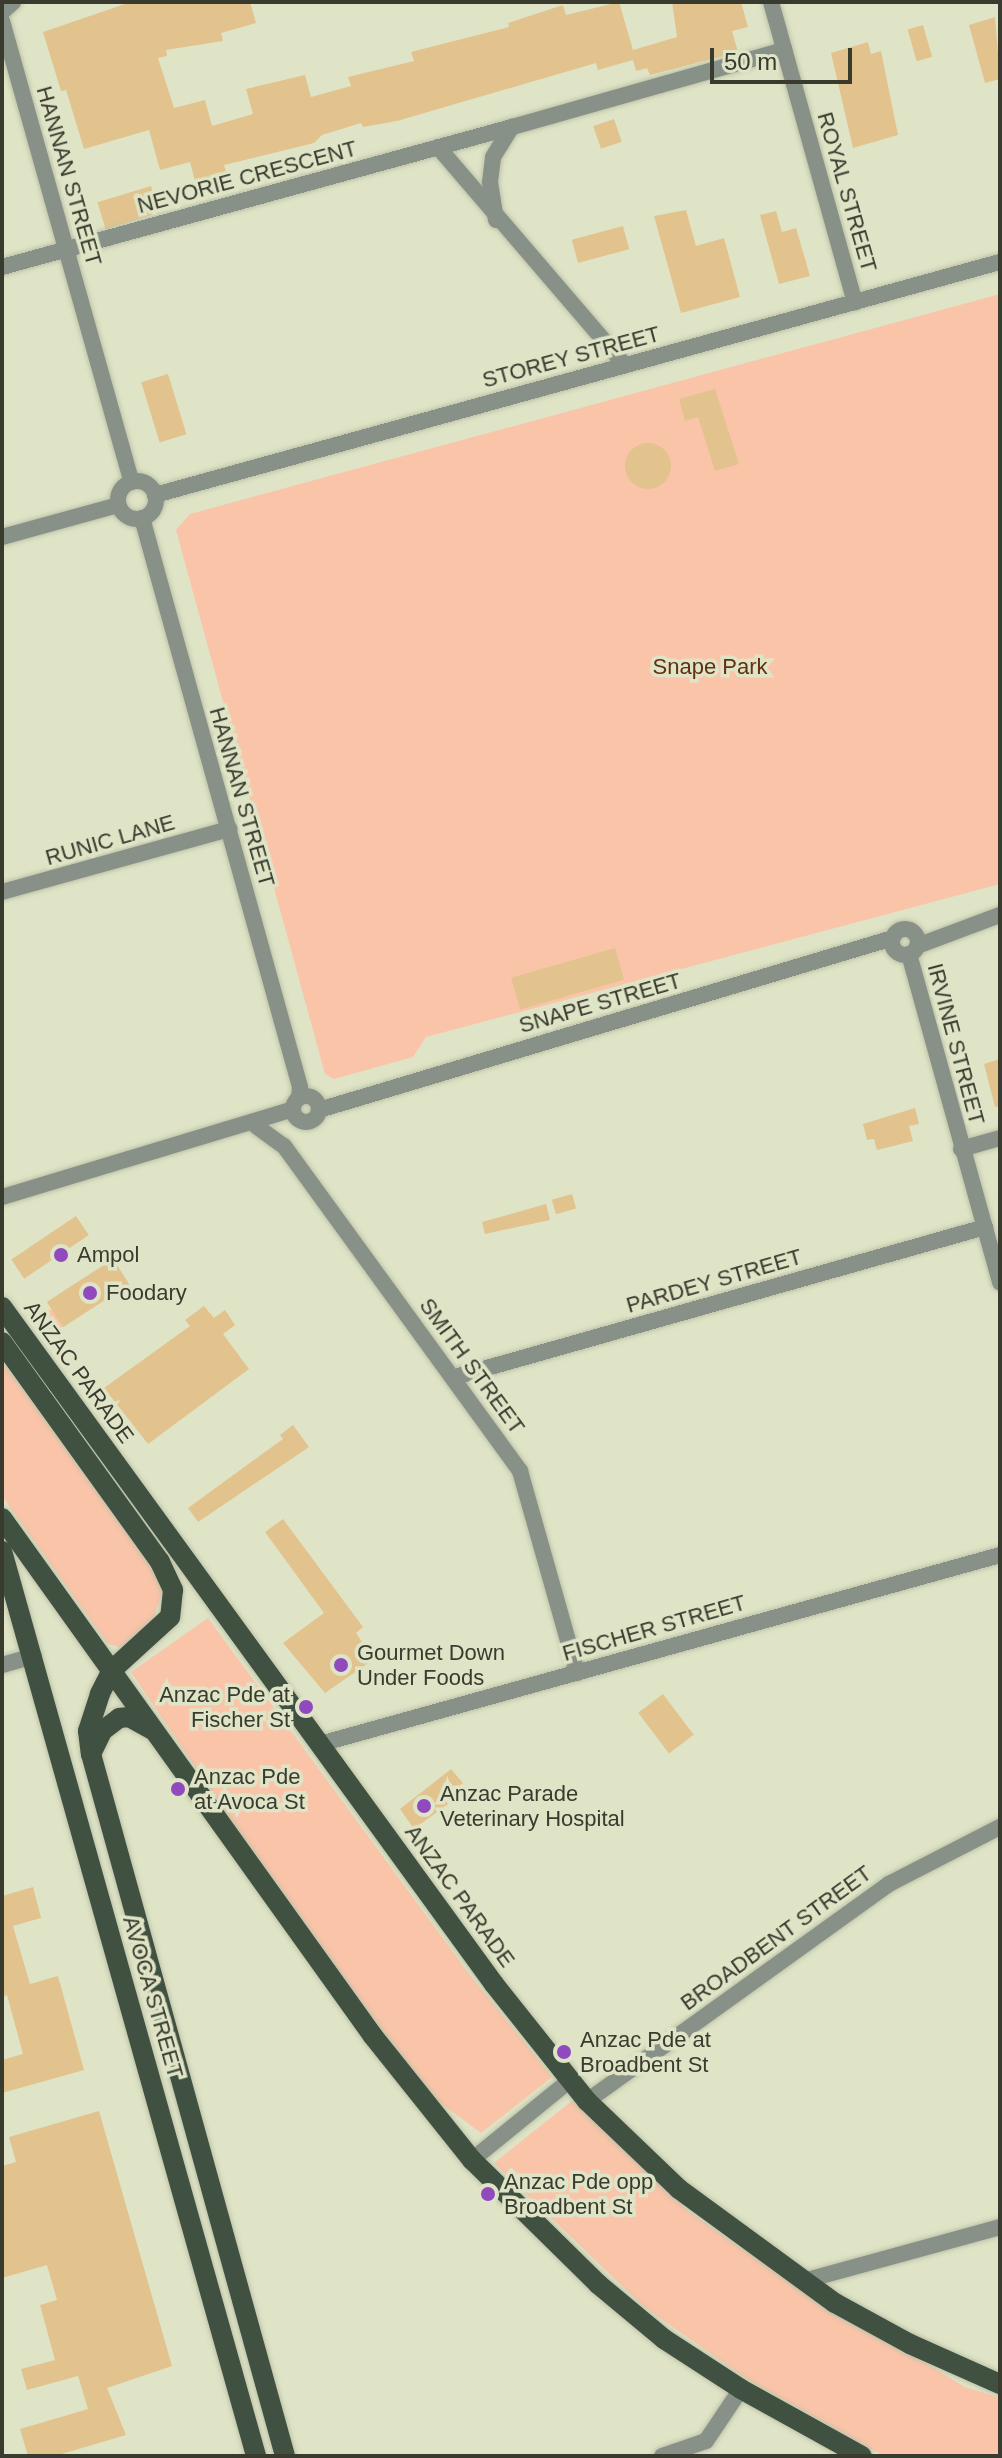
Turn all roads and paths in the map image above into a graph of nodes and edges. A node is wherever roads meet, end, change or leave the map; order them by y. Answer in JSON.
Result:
{"nodes":[{"id":1,"x":13,"y":2,"type":"edge"},
{"id":2,"x":771,"y":2,"type":"edge"},
{"id":3,"x":2,"y":12,"type":"edge"},
{"id":4,"x":2,"y":21,"type":"edge"},
{"id":5,"x":784,"y":50,"type":"junction"},
{"id":6,"x":512,"y":127,"type":"junction"},
{"id":7,"x":438,"y":147,"type":"junction"},
{"id":8,"x":496,"y":220,"type":"junction"},
{"id":9,"x":68,"y":249,"type":"junction"},
{"id":10,"x":1000,"y":262,"type":"edge"},
{"id":11,"x":2,"y":267,"type":"edge"},
{"id":12,"x":855,"y":302,"type":"junction"},
{"id":13,"x":625,"y":365,"type":"junction"},
{"id":14,"x":132,"y":482,"type":"junction"},
{"id":15,"x":155,"y":495,"type":"junction"},
{"id":16,"x":118,"y":505,"type":"junction"},
{"id":17,"x":142,"y":518,"type":"junction"},
{"id":18,"x":2,"y":537,"type":"edge"},
{"id":19,"x":229,"y":829,"type":"junction"},
{"id":20,"x":2,"y":892,"type":"edge"},
{"id":21,"x":1000,"y":915,"type":"edge"},
{"id":22,"x":906,"y":945,"type":"junction"},
{"id":23,"x":304,"y":1103,"type":"junction"},
{"id":24,"x":256,"y":1126,"type":"junction"},
{"id":25,"x":238,"y":1129,"type":"junction"},
{"id":26,"x":1000,"y":1138,"type":"edge"},
{"id":27,"x":961,"y":1149,"type":"junction"},
{"id":28,"x":2,"y":1197,"type":"edge"},
{"id":29,"x":985,"y":1227,"type":"junction"},
{"id":30,"x":1000,"y":1283,"type":"edge"},
{"id":31,"x":2,"y":1307,"type":"edge"},
{"id":32,"x":2,"y":1342,"type":"edge"},
{"id":33,"x":455,"y":1377,"type":"junction"},
{"id":34,"x":2,"y":1518,"type":"edge"},
{"id":35,"x":2,"y":1551,"type":"edge"},
{"id":36,"x":1000,"y":1555,"type":"edge"},
{"id":37,"x":34,"y":1656,"type":"junction"},
{"id":38,"x":2,"y":1665,"type":"edge"},
{"id":39,"x":112,"y":1670,"type":"junction"},
{"id":40,"x":577,"y":1673,"type":"junction"},
{"id":41,"x":152,"y":1730,"type":"junction"},
{"id":42,"x":320,"y":1744,"type":"junction"},
{"id":43,"x":91,"y":1754,"type":"junction"},
{"id":44,"x":1000,"y":1827,"type":"edge"},
{"id":45,"x":170,"y":2040,"type":"junction"},
{"id":46,"x":142,"y":2048,"type":"junction"},
{"id":47,"x":569,"y":2081,"type":"junction"},
{"id":48,"x":587,"y":2101,"type":"junction"},
{"id":49,"x":472,"y":2160,"type":"junction"},
{"id":50,"x":1000,"y":2227,"type":"edge"},
{"id":51,"x":803,"y":2281,"type":"junction"},
{"id":52,"x":1000,"y":2384,"type":"edge"},
{"id":53,"x":741,"y":2389,"type":"junction"},
{"id":54,"x":256,"y":2456,"type":"edge"},
{"id":55,"x":285,"y":2456,"type":"edge"},
{"id":56,"x":662,"y":2456,"type":"edge"},
{"id":57,"x":862,"y":2456,"type":"edge"}],
"edges":[{"from":1,"to":3,"type":"street"},
{"from":2,"to":5,"type":"street","name":"ROYAL STREET"},
{"from":4,"to":9,"type":"street","name":"HANNAN STREET"},
{"from":5,"to":6,"type":"street","name":"NEVORIE CRESCENT"},
{"from":5,"to":12,"type":"street","name":"ROYAL STREET"},
{"from":6,"to":7,"type":"street","name":"NEVORIE CRESCENT"},
{"from":6,"to":8,"type":"street"},
{"from":7,"to":8,"type":"street"},
{"from":7,"to":9,"type":"street","name":"NEVORIE CRESCENT"},
{"from":8,"to":13,"type":"street"},
{"from":9,"to":11,"type":"street","name":"NEVORIE CRESCENT"},
{"from":9,"to":14,"type":"street","name":"HANNAN STREET"},
{"from":10,"to":12,"type":"street","name":"STOREY STREET"},
{"from":12,"to":13,"type":"street","name":"STOREY STREET"},
{"from":13,"to":15,"type":"street","name":"STOREY STREET"},
{"from":14,"to":15,"type":"street"},
{"from":14,"to":16,"type":"street"},
{"from":15,"to":17,"type":"street"},
{"from":16,"to":17,"type":"street"},
{"from":16,"to":18,"type":"street"},
{"from":17,"to":19,"type":"street","name":"HANNAN STREET"},
{"from":19,"to":20,"type":"street","name":"RUNIC LANE"},
{"from":19,"to":23,"type":"street","name":"HANNAN STREET"},
{"from":21,"to":22,"type":"street","name":"SNAPE STREET"},
{"from":22,"to":23,"type":"street","name":"SNAPE STREET"},
{"from":22,"to":27,"type":"street","name":"IRVINE STREET"},
{"from":23,"to":24,"type":"street","name":"SNAPE STREET"},
{"from":23,"to":25,"type":"street","name":"SNAPE STREET"},
{"from":24,"to":25,"type":"street","name":"SNAPE STREET"},
{"from":24,"to":33,"type":"street","name":"SMITH STREET"},
{"from":25,"to":28,"type":"street","name":"SNAPE STREET"},
{"from":26,"to":27,"type":"street"},
{"from":27,"to":29,"type":"street","name":"IRVINE STREET"},
{"from":29,"to":30,"type":"street","name":"IRVINE STREET"},
{"from":29,"to":33,"type":"street","name":"PARDEY STREET"},
{"from":31,"to":42,"type":"main road","name":"ANZAC PARADE"},
{"from":32,"to":39,"type":"main road"},
{"from":33,"to":40,"type":"street","name":"SMITH STREET"},
{"from":34,"to":39,"type":"main road"},
{"from":35,"to":37,"type":"main road","name":"AVOCA STREET"},
{"from":36,"to":40,"type":"street","name":"FISCHER STREET"},
{"from":37,"to":38,"type":"street"},
{"from":37,"to":46,"type":"main road","name":"AVOCA STREET"},
{"from":39,"to":41,"type":"main road"},
{"from":39,"to":43,"type":"main road","name":"AVOCA STREET"},
{"from":40,"to":42,"type":"street","name":"FISCHER STREET"},
{"from":41,"to":43,"type":"main road"},
{"from":41,"to":49,"type":"main road"},
{"from":42,"to":47,"type":"main road","name":"ANZAC PARADE"},
{"from":43,"to":45,"type":"main road","name":"AVOCA STREET"},
{"from":44,"to":48,"type":"street","name":"BROADBENT STREET"},
{"from":45,"to":46,"type":"main road"},
{"from":45,"to":55,"type":"main road","name":"AVOCA STREET"},
{"from":46,"to":54,"type":"main road","name":"AVOCA STREET"},
{"from":47,"to":48,"type":"main road","name":"ANZAC PARADE"},
{"from":47,"to":49,"type":"street"},
{"from":48,"to":51,"type":"main road","name":"ANZAC PARADE"},
{"from":49,"to":53,"type":"main road"},
{"from":50,"to":51,"type":"street"},
{"from":51,"to":52,"type":"main road","name":"ANZAC PARADE"},
{"from":53,"to":56,"type":"street"},
{"from":53,"to":57,"type":"main road"}]}
